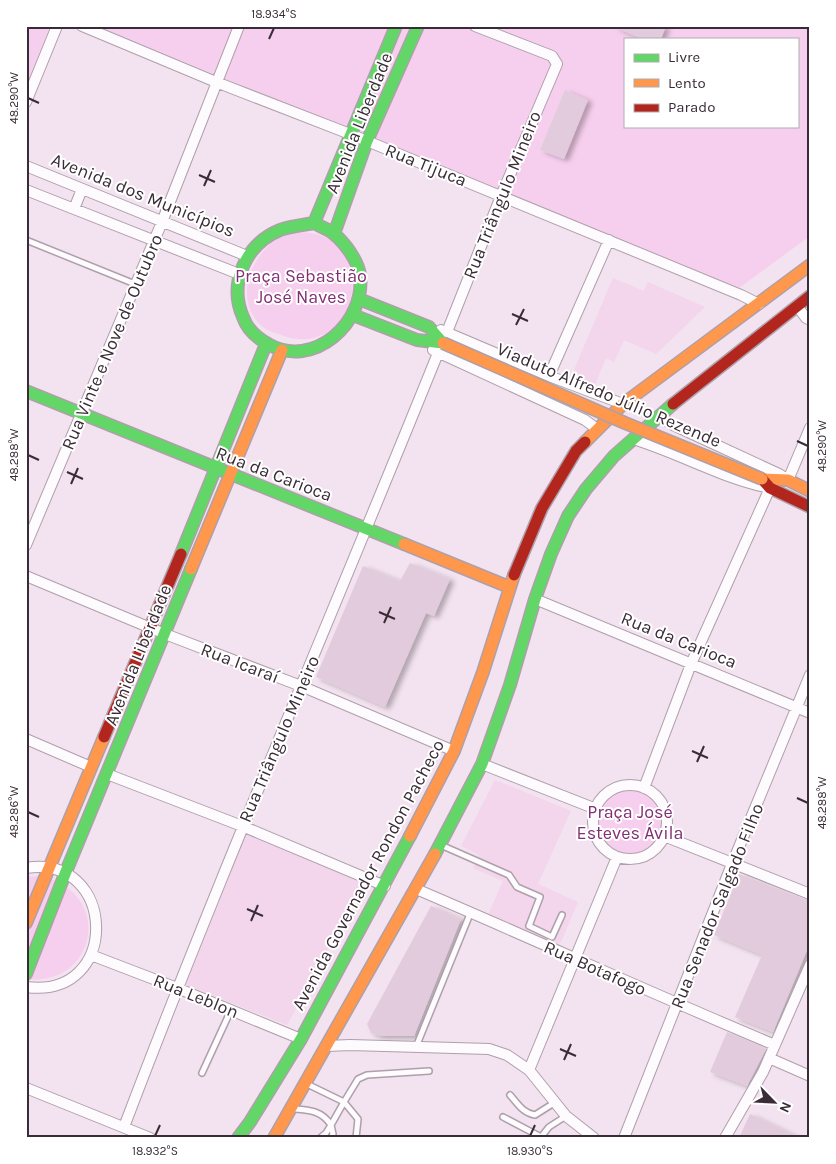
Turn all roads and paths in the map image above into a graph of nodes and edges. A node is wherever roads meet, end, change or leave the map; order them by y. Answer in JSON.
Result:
{"nodes":[{"id":1,"x":57,"y":26,"type":"edge"},
{"id":2,"x":82,"y":26,"type":"edge"},
{"id":3,"x":239,"y":26,"type":"edge"},
{"id":4,"x":396,"y":26,"type":"edge"},
{"id":5,"x":418,"y":26,"type":"edge"},
{"id":6,"x":475,"y":26,"type":"edge"},
{"id":7,"x":216,"y":82,"type":"junction"},
{"id":8,"x":26,"y":102,"type":"edge"},
{"id":9,"x":350,"y":134,"type":"junction"},
{"id":10,"x":367,"y":141,"type":"junction"},
{"id":11,"x":26,"y":166,"type":"edge"},
{"id":12,"x":82,"y":189,"type":"junction"},
{"id":13,"x":26,"y":190,"type":"edge"},
{"id":14,"x":501,"y":196,"type":"junction"},
{"id":15,"x":74,"y":209,"type":"junction"},
{"id":16,"x":162,"y":222,"type":"junction"},
{"id":17,"x":314,"y":223,"type":"junction"},
{"id":18,"x":334,"y":234,"type":"junction"},
{"id":19,"x":26,"y":240,"type":"edge"},
{"id":20,"x":154,"y":240,"type":"junction"},
{"id":21,"x":608,"y":240,"type":"junction"},
{"id":22,"x":247,"y":256,"type":"junction"},
{"id":23,"x":810,"y":265,"type":"edge"},
{"id":24,"x":239,"y":274,"type":"junction"},
{"id":25,"x":136,"y":285,"type":"junction"},
{"id":26,"x":810,"y":296,"type":"edge"},
{"id":27,"x":359,"y":298,"type":"junction"},
{"id":28,"x":759,"y":304,"type":"junction"},
{"id":29,"x":797,"y":306,"type":"junction"},
{"id":30,"x":353,"y":315,"type":"junction"},
{"id":31,"x":810,"y":320,"type":"edge"},
{"id":32,"x":443,"y":343,"type":"junction"},
{"id":33,"x":266,"y":344,"type":"junction"},
{"id":34,"x":282,"y":350,"type":"junction"},
{"id":35,"x":549,"y":376,"type":"junction"},
{"id":36,"x":576,"y":386,"type":"junction"},
{"id":37,"x":26,"y":391,"type":"edge"},
{"id":38,"x":623,"y":404,"type":"junction"},
{"id":39,"x":564,"y":410,"type":"junction"},
{"id":40,"x":81,"y":414,"type":"junction"},
{"id":41,"x":659,"y":416,"type":"junction"},
{"id":42,"x":810,"y":428,"type":"edge"},
{"id":43,"x":597,"y":429,"type":"junction"},
{"id":44,"x":694,"y":435,"type":"junction"},
{"id":45,"x":633,"y":439,"type":"junction"},
{"id":46,"x":686,"y":458,"type":"junction"},
{"id":47,"x":216,"y":470,"type":"junction"},
{"id":48,"x":231,"y":476,"type":"junction"},
{"id":49,"x":762,"y":479,"type":"junction"},
{"id":50,"x":788,"y":480,"type":"junction"},
{"id":51,"x":770,"y":488,"type":"junction"},
{"id":52,"x":810,"y":490,"type":"edge"},
{"id":53,"x":810,"y":507,"type":"edge"},
{"id":54,"x":367,"y":528,"type":"junction"},
{"id":55,"x":26,"y":545,"type":"edge"},
{"id":56,"x":26,"y":576,"type":"edge"},
{"id":57,"x":509,"y":587,"type":"junction"},
{"id":58,"x":535,"y":599,"type":"junction"},
{"id":59,"x":150,"y":628,"type":"junction"},
{"id":60,"x":165,"y":634,"type":"junction"},
{"id":61,"x":691,"y":664,"type":"junction"},
{"id":62,"x":810,"y":675,"type":"edge"},
{"id":63,"x":301,"y":686,"type":"junction"},
{"id":64,"x":797,"y":708,"type":"junction"},
{"id":65,"x":810,"y":713,"type":"edge"},
{"id":66,"x":26,"y":740,"type":"edge"},
{"id":67,"x":454,"y":751,"type":"junction"},
{"id":68,"x":482,"y":764,"type":"junction"},
{"id":69,"x":91,"y":767,"type":"junction"},
{"id":70,"x":108,"y":774,"type":"junction"},
{"id":71,"x":644,"y":788,"type":"junction"},
{"id":72,"x":596,"y":809,"type":"junction"},
{"id":73,"x":242,"y":826,"type":"junction"},
{"id":74,"x":664,"y":836,"type":"junction"},
{"id":75,"x":439,"y":844,"type":"junction"},
{"id":76,"x":617,"y":857,"type":"junction"},
{"id":77,"x":732,"y":864,"type":"junction"},
{"id":78,"x":26,"y":868,"type":"edge"},
{"id":79,"x":48,"y":868,"type":"junction"},
{"id":80,"x":65,"y":874,"type":"junction"},
{"id":81,"x":385,"y":886,"type":"junction"},
{"id":82,"x":416,"y":889,"type":"junction"},
{"id":83,"x":810,"y":894,"type":"edge"},
{"id":84,"x":470,"y":914,"type":"junction"},
{"id":85,"x":562,"y":915,"type":"dead end"},
{"id":86,"x":26,"y":924,"type":"edge"},
{"id":87,"x":91,"y":955,"type":"junction"},
{"id":88,"x":576,"y":958,"type":"junction"},
{"id":89,"x":810,"y":965,"type":"edge"},
{"id":90,"x":26,"y":974,"type":"edge"},
{"id":91,"x":26,"y":987,"type":"edge"},
{"id":92,"x":177,"y":988,"type":"junction"},
{"id":93,"x":678,"y":1005,"type":"junction"},
{"id":94,"x":231,"y":1010,"type":"junction"},
{"id":95,"x":301,"y":1039,"type":"junction"},
{"id":96,"x":775,"y":1045,"type":"junction"},
{"id":97,"x":328,"y":1046,"type":"junction"},
{"id":98,"x":416,"y":1047,"type":"junction"},
{"id":99,"x":769,"y":1058,"type":"junction"},
{"id":100,"x":529,"y":1070,"type":"junction"},
{"id":101,"x":429,"y":1071,"type":"dead end"},
{"id":102,"x":202,"y":1073,"type":"dead end"},
{"id":103,"x":810,"y":1076,"type":"edge"},
{"id":104,"x":306,"y":1084,"type":"junction"},
{"id":105,"x":26,"y":1088,"type":"edge"},
{"id":106,"x":510,"y":1094,"type":"dead end"},
{"id":107,"x":344,"y":1102,"type":"junction"},
{"id":108,"x":554,"y":1103,"type":"junction"},
{"id":109,"x":292,"y":1108,"type":"junction"},
{"id":110,"x":566,"y":1116,"type":"junction"},
{"id":111,"x":503,"y":1117,"type":"dead end"},
{"id":112,"x":331,"y":1125,"type":"junction"},
{"id":113,"x":124,"y":1127,"type":"junction"},
{"id":114,"x":150,"y":1138,"type":"edge"},
{"id":115,"x":238,"y":1138,"type":"edge"},
{"id":116,"x":274,"y":1138,"type":"edge"},
{"id":117,"x":320,"y":1138,"type":"edge"},
{"id":118,"x":332,"y":1138,"type":"edge"},
{"id":119,"x":356,"y":1138,"type":"edge"},
{"id":120,"x":594,"y":1138,"type":"edge"},
{"id":121,"x":624,"y":1138,"type":"edge"},
{"id":122,"x":725,"y":1138,"type":"edge"}],
"edges":[{"from":1,"to":8,"type":"street"},
{"from":2,"to":7,"type":"street","name":"Rua Tijuca"},
{"from":3,"to":7,"type":"street","name":"Rua Vinte e Nove de Outubro"},
{"from":4,"to":9,"type":"street","name":"Avenida Liberdade"},
{"from":5,"to":10,"type":"street","name":"Avenida Liberdade"},
{"from":6,"to":14,"type":"street","name":"Rua Triângulo Mineiro"},
{"from":7,"to":9,"type":"street","name":"Rua Tijuca"},
{"from":7,"to":16,"type":"street","name":"Rua Vinte e Nove de Outubro"},
{"from":9,"to":10,"type":"street","name":"Rua Tijuca"},
{"from":9,"to":17,"type":"street","name":"Avenida Liberdade"},
{"from":10,"to":14,"type":"street","name":"Rua Tijuca"},
{"from":10,"to":18,"type":"street","name":"Avenida Liberdade"},
{"from":11,"to":12,"type":"street","name":"Avenida dos Municípios"},
{"from":12,"to":15,"type":"street"},
{"from":12,"to":16,"type":"street","name":"Avenida dos Municípios"},
{"from":13,"to":15,"type":"street"},
{"from":14,"to":21,"type":"street","name":"Rua Tijuca"},
{"from":14,"to":32,"type":"street","name":"Rua Triângulo Mineiro"},
{"from":15,"to":20,"type":"street"},
{"from":16,"to":20,"type":"street","name":"Rua Vinte e Nove de Outubro"},
{"from":16,"to":22,"type":"street","name":"Avenida dos Municípios"},
{"from":17,"to":18,"type":"street"},
{"from":17,"to":22,"type":"street"},
{"from":18,"to":27,"type":"street"},
{"from":19,"to":25,"type":"lane"},
{"from":20,"to":24,"type":"street"},
{"from":20,"to":25,"type":"street","name":"Rua Vinte e Nove de Outubro"},
{"from":21,"to":28,"type":"street","name":"Rua Tijuca"},
{"from":21,"to":35,"type":"street"},
{"from":22,"to":24,"type":"street"},
{"from":23,"to":28,"type":"street","name":"Avenida Governador Rondon Pacheco"},
{"from":24,"to":33,"type":"street"},
{"from":25,"to":40,"type":"street","name":"Rua Vinte e Nove de Outubro"},
{"from":26,"to":29,"type":"street"},
{"from":27,"to":30,"type":"street"},
{"from":27,"to":32,"type":"street"},
{"from":28,"to":38,"type":"street","name":"Avenida Governador Rondon Pacheco"},
{"from":29,"to":31,"type":"street"},
{"from":29,"to":41,"type":"street"},
{"from":30,"to":32,"type":"street"},
{"from":30,"to":34,"type":"street"},
{"from":32,"to":35,"type":"street"},
{"from":32,"to":39,"type":"street"},
{"from":32,"to":49,"type":"street","name":"Viaduto Alfredo Júlio Rezende","bridge":true},
{"from":32,"to":54,"type":"street","name":"Rua Triângulo Mineiro"},
{"from":33,"to":34,"type":"street"},
{"from":33,"to":47,"type":"street","name":"Avenida Liberdade"},
{"from":34,"to":48,"type":"street","name":"Avenida Liberdade"},
{"from":35,"to":36,"type":"street"},
{"from":36,"to":38,"type":"street"},
{"from":36,"to":39,"type":"street"},
{"from":37,"to":40,"type":"street","name":"Rua da Carioca"},
{"from":38,"to":43,"type":"street","name":"Avenida Governador Rondon Pacheco"},
{"from":39,"to":43,"type":"street"},
{"from":40,"to":47,"type":"street","name":"Rua da Carioca"},
{"from":40,"to":55,"type":"street","name":"Rua Vinte e Nove de Outubro"},
{"from":41,"to":44,"type":"street"},
{"from":41,"to":45,"type":"street"},
{"from":42,"to":50,"type":"street"},
{"from":43,"to":57,"type":"street","name":"Avenida Governador Rondon Pacheco"},
{"from":44,"to":46,"type":"street"},
{"from":44,"to":50,"type":"street"},
{"from":45,"to":46,"type":"street"},
{"from":45,"to":58,"type":"street"},
{"from":46,"to":51,"type":"street"},
{"from":47,"to":48,"type":"street","name":"Rua da Carioca"},
{"from":47,"to":59,"type":"street","name":"Avenida Liberdade"},
{"from":48,"to":54,"type":"street","name":"Rua da Carioca"},
{"from":48,"to":60,"type":"street","name":"Avenida Liberdade"},
{"from":49,"to":50,"type":"street"},
{"from":49,"to":51,"type":"street"},
{"from":50,"to":52,"type":"street"},
{"from":51,"to":53,"type":"street"},
{"from":51,"to":61,"type":"street"},
{"from":54,"to":57,"type":"street","name":"Rua da Carioca"},
{"from":54,"to":63,"type":"street","name":"Rua Triângulo Mineiro"},
{"from":56,"to":59,"type":"street","name":"Rua Icaraí"},
{"from":57,"to":67,"type":"street","name":"Avenida Governador Rondon Pacheco"},
{"from":58,"to":61,"type":"street","name":"Rua da Carioca"},
{"from":58,"to":68,"type":"street"},
{"from":59,"to":60,"type":"street","name":"Rua Icaraí"},
{"from":59,"to":69,"type":"street","name":"Avenida Liberdade"},
{"from":60,"to":63,"type":"street","name":"Rua Icaraí"},
{"from":60,"to":70,"type":"street","name":"Avenida Liberdade"},
{"from":61,"to":64,"type":"street","name":"Rua da Carioca"},
{"from":61,"to":71,"type":"street"},
{"from":62,"to":64,"type":"street","name":"Rua Senador Salgado Filho"},
{"from":63,"to":67,"type":"street","name":"Rua Icaraí"},
{"from":63,"to":73,"type":"street","name":"Rua Triângulo Mineiro"},
{"from":64,"to":65,"type":"street","name":"Rua da Carioca"},
{"from":64,"to":77,"type":"street","name":"Rua Senador Salgado Filho"},
{"from":66,"to":69,"type":"street"},
{"from":67,"to":81,"type":"street","name":"Avenida Governador Rondon Pacheco"},
{"from":68,"to":72,"type":"street"},
{"from":68,"to":75,"type":"street"},
{"from":69,"to":79,"type":"street","name":"Avenida Liberdade"},
{"from":70,"to":73,"type":"street"},
{"from":70,"to":80,"type":"street","name":"Avenida Liberdade"},
{"from":71,"to":72,"type":"street"},
{"from":71,"to":74,"type":"street"},
{"from":72,"to":76,"type":"street"},
{"from":73,"to":81,"type":"street"},
{"from":73,"to":92,"type":"street","name":"Rua Triângulo Mineiro"},
{"from":74,"to":76,"type":"street"},
{"from":74,"to":77,"type":"street"},
{"from":75,"to":82,"type":"street"},
{"from":75,"to":85,"type":"lane"},
{"from":76,"to":88,"type":"street"},
{"from":77,"to":83,"type":"street"},
{"from":77,"to":93,"type":"street","name":"Rua Senador Salgado Filho"},
{"from":78,"to":79,"type":"street"},
{"from":79,"to":80,"type":"street"},
{"from":79,"to":86,"type":"street","name":"Avenida Liberdade"},
{"from":80,"to":87,"type":"street"},
{"from":80,"to":90,"type":"street","name":"Avenida Liberdade"},
{"from":81,"to":95,"type":"street","name":"Avenida Governador Rondon Pacheco"},
{"from":82,"to":84,"type":"street","name":"Rua Botafogo"},
{"from":82,"to":97,"type":"street"},
{"from":84,"to":88,"type":"street","name":"Rua Botafogo"},
{"from":84,"to":98,"type":"lane"},
{"from":87,"to":91,"type":"street"},
{"from":87,"to":92,"type":"street","name":"Rua Leblon"},
{"from":88,"to":93,"type":"street","name":"Rua Botafogo"},
{"from":88,"to":100,"type":"street"},
{"from":89,"to":96,"type":"street"},
{"from":92,"to":94,"type":"street","name":"Rua Leblon"},
{"from":92,"to":113,"type":"street","name":"Rua Triângulo Mineiro"},
{"from":93,"to":96,"type":"street","name":"Rua Botafogo"},
{"from":93,"to":121,"type":"street","name":"Rua Senador Salgado Filho"},
{"from":94,"to":95,"type":"street","name":"Rua Leblon"},
{"from":94,"to":102,"type":"lane"},
{"from":95,"to":115,"type":"street","name":"Avenida Governador Rondon Pacheco"},
{"from":96,"to":99,"type":"street"},
{"from":97,"to":98,"type":"street"},
{"from":97,"to":104,"type":"street"},
{"from":98,"to":100,"type":"street"},
{"from":99,"to":103,"type":"street"},
{"from":99,"to":122,"type":"street"},
{"from":100,"to":108,"type":"street"},
{"from":101,"to":107,"type":"lane"},
{"from":104,"to":107,"type":"lane"},
{"from":104,"to":109,"type":"street"},
{"from":105,"to":113,"type":"street"},
{"from":106,"to":108,"type":"lane"},
{"from":107,"to":112,"type":"lane"},
{"from":107,"to":119,"type":"lane"},
{"from":108,"to":110,"type":"street"},
{"from":109,"to":112,"type":"lane"},
{"from":109,"to":116,"type":"street"},
{"from":110,"to":111,"type":"lane"},
{"from":110,"to":120,"type":"street"},
{"from":112,"to":117,"type":"lane"},
{"from":112,"to":118,"type":"lane"},
{"from":113,"to":114,"type":"street"}]}
